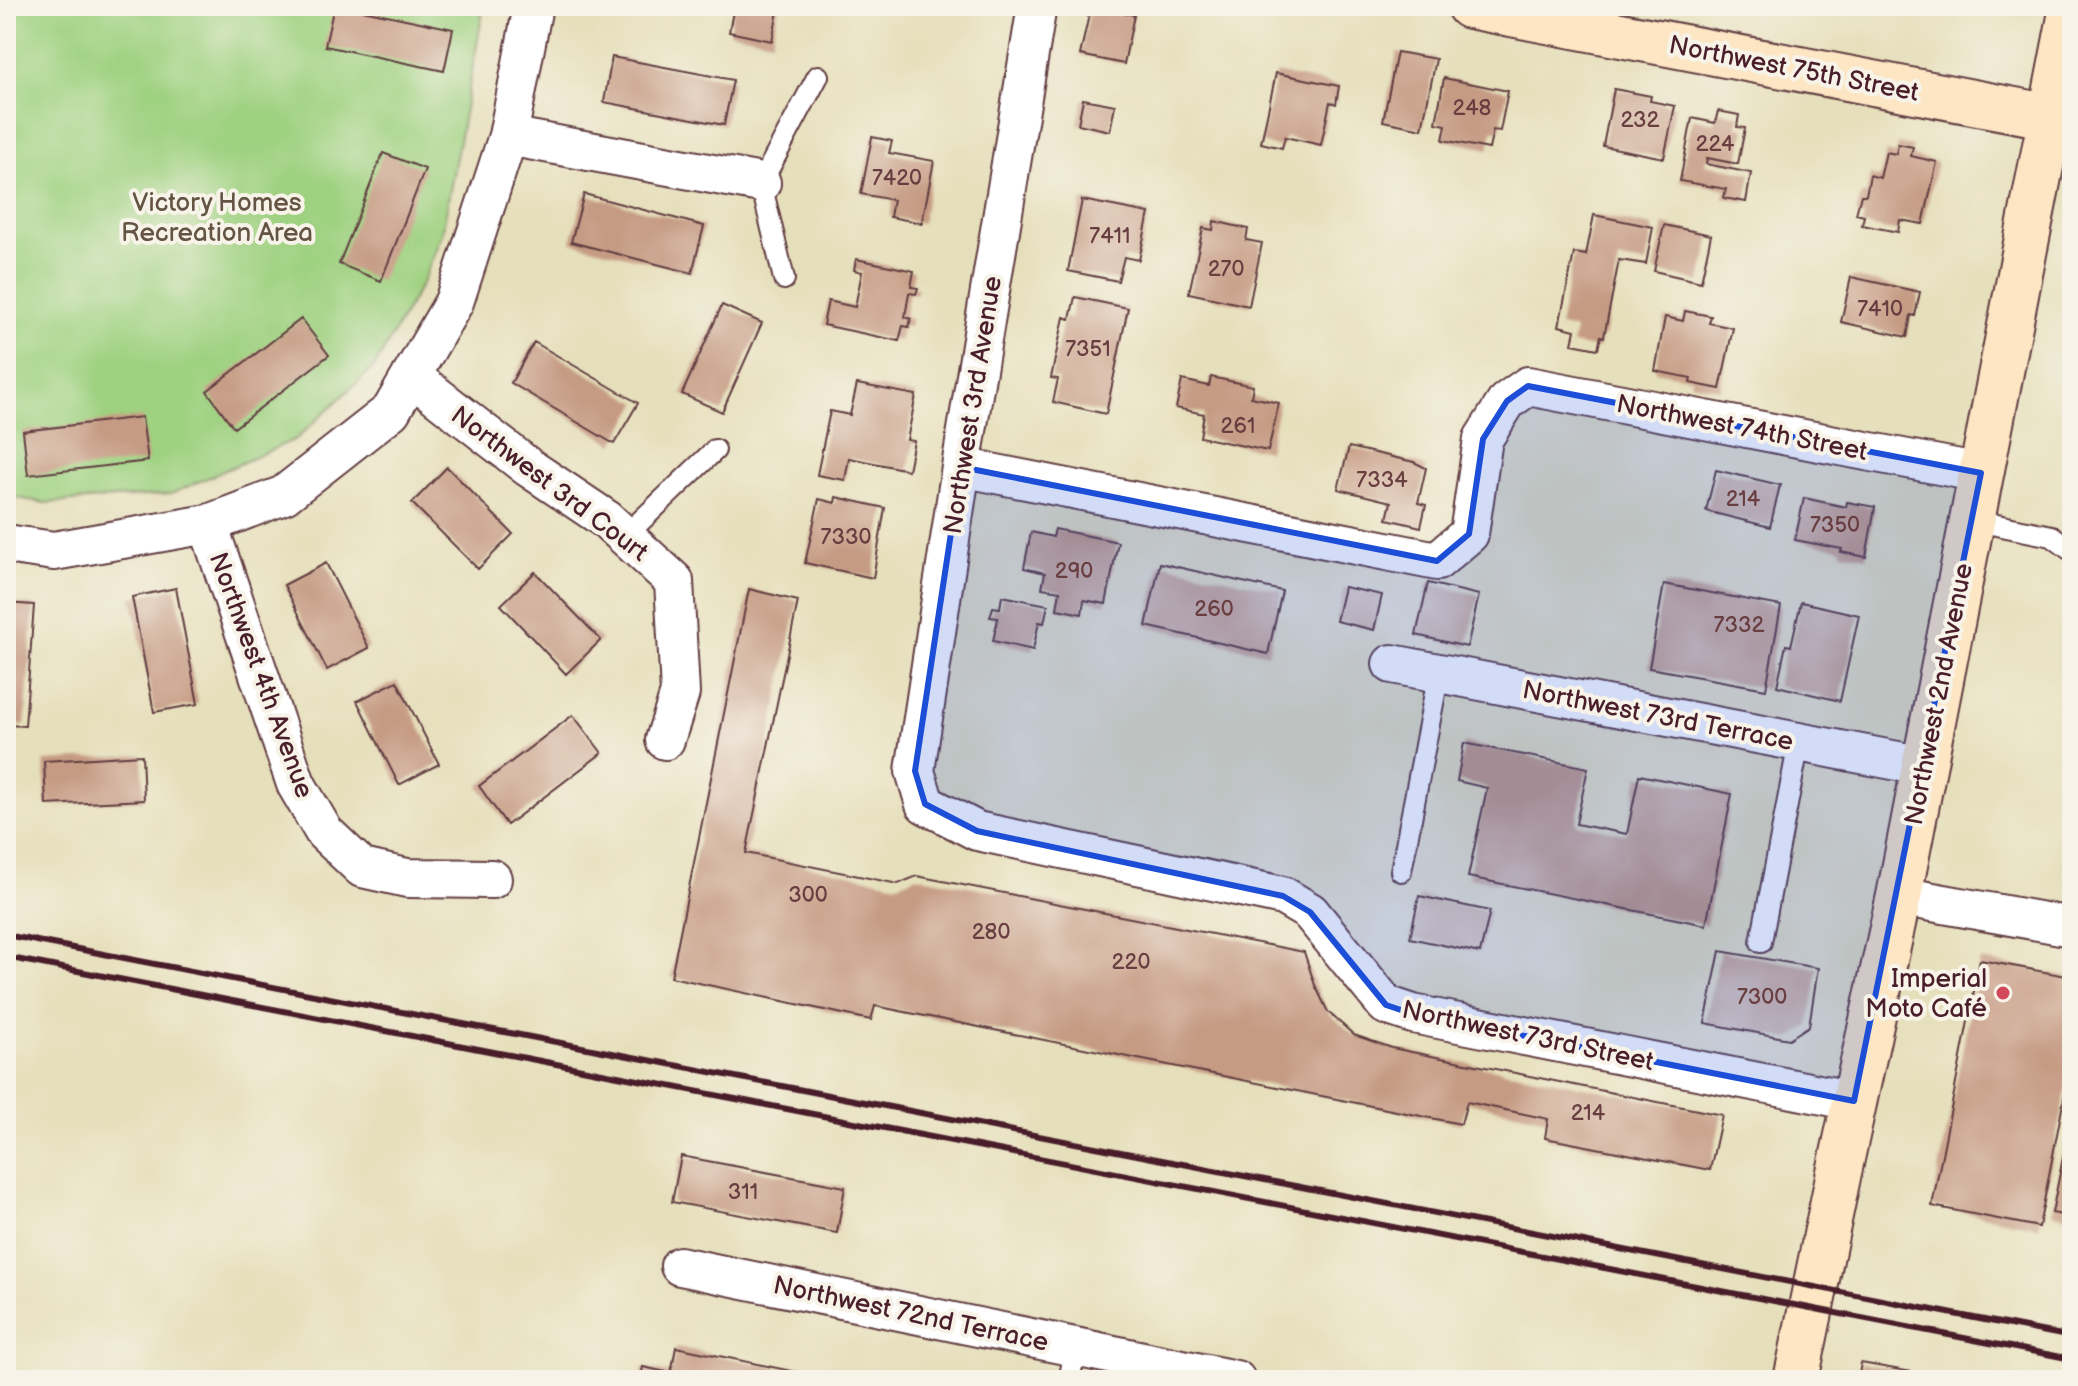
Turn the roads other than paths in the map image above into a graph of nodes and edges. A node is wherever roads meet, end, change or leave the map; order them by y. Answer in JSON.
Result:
{"nodes":[{"id":1,"x":533,"y":6,"type":"edge"},
{"id":2,"x":1037,"y":6,"type":"edge"},
{"id":3,"x":1469,"y":6,"type":"edge"},
{"id":4,"x":2072,"y":7,"type":"edge"},
{"id":5,"x":1524,"y":11,"type":"edge"},
{"id":6,"x":818,"y":76,"type":"dead end"},
{"id":7,"x":2062,"y":119,"type":"edge"},
{"id":8,"x":508,"y":136,"type":"junction"},
{"id":9,"x":761,"y":183,"type":"junction"},
{"id":10,"x":784,"y":279,"type":"dead end"},
{"id":11,"x":411,"y":376,"type":"junction"},
{"id":12,"x":715,"y":450,"type":"dead end"},
{"id":13,"x":961,"y":467,"type":"junction"},
{"id":14,"x":1981,"y":473,"type":"junction"},
{"id":15,"x":1972,"y":520,"type":"junction"},
{"id":16,"x":208,"y":524,"type":"junction"},
{"id":17,"x":625,"y":536,"type":"junction"},
{"id":18,"x":6,"y":544,"type":"edge"},
{"id":19,"x":2072,"y":551,"type":"edge"},
{"id":20,"x":1392,"y":664,"type":"dead end"},
{"id":21,"x":1439,"y":672,"type":"junction"},
{"id":22,"x":665,"y":740,"type":"dead end"},
{"id":23,"x":1799,"y":742,"type":"junction"},
{"id":24,"x":1924,"y":766,"type":"junction"},
{"id":25,"x":925,"y":804,"type":"joint"},
{"id":26,"x":1401,"y":871,"type":"dead end"},
{"id":27,"x":492,"y":879,"type":"dead end"},
{"id":28,"x":1899,"y":896,"type":"junction"},
{"id":29,"x":2072,"y":927,"type":"edge"},
{"id":30,"x":1761,"y":942,"type":"dead end"},
{"id":31,"x":1854,"y":1101,"type":"junction"},
{"id":32,"x":680,"y":1266,"type":"dead end"},
{"id":33,"x":1072,"y":1364,"type":"edge"},
{"id":34,"x":1223,"y":1379,"type":"edge"},
{"id":35,"x":1796,"y":1380,"type":"edge"}],
"edges":[{"from":1,"to":8,"type":"street"},
{"from":2,"to":13,"type":"street","name":"Northwest 3rd Avenue"},
{"from":3,"to":5,"type":"street","name":"Northwest 75th Street"},
{"from":4,"to":7,"type":"street","name":"Northwest 2nd Avenue"},
{"from":5,"to":7,"type":"street","name":"Northwest 75th Street"},
{"from":6,"to":9,"type":"lane"},
{"from":7,"to":14,"type":"street","name":"Northwest 2nd Avenue"},
{"from":8,"to":9,"type":"street"},
{"from":8,"to":11,"type":"street"},
{"from":9,"to":10,"type":"lane"},
{"from":11,"to":16,"type":"street"},
{"from":11,"to":17,"type":"street","name":"Northwest 3rd Court"},
{"from":12,"to":17,"type":"lane"},
{"from":13,"to":14,"type":"street","name":"Northwest 74th Street"},
{"from":13,"to":25,"type":"street","name":"Northwest 3rd Avenue"},
{"from":14,"to":15,"type":"street","name":"Northwest 2nd Avenue"},
{"from":15,"to":19,"type":"lane"},
{"from":15,"to":24,"type":"street","name":"Northwest 2nd Avenue"},
{"from":16,"to":18,"type":"street"},
{"from":16,"to":27,"type":"street","name":"Northwest 4th Avenue"},
{"from":17,"to":22,"type":"street","name":"Northwest 3rd Court"},
{"from":20,"to":21,"type":"street","name":"Northwest 73rd Terrace"},
{"from":21,"to":23,"type":"street","name":"Northwest 73rd Terrace"},
{"from":21,"to":26,"type":"lane"},
{"from":23,"to":24,"type":"street","name":"Northwest 73rd Terrace"},
{"from":23,"to":30,"type":"lane"},
{"from":24,"to":28,"type":"street","name":"Northwest 2nd Avenue"},
{"from":25,"to":31,"type":"street","name":"Northwest 73rd Street"},
{"from":28,"to":29,"type":"street"},
{"from":28,"to":31,"type":"street","name":"Northwest 2nd Avenue"},
{"from":31,"to":35,"type":"street","name":"Northwest 2nd Avenue"},
{"from":32,"to":33,"type":"street","name":"Northwest 72nd Terrace"},
{"from":33,"to":34,"type":"street","name":"Northwest 72nd Terrace"}]}
